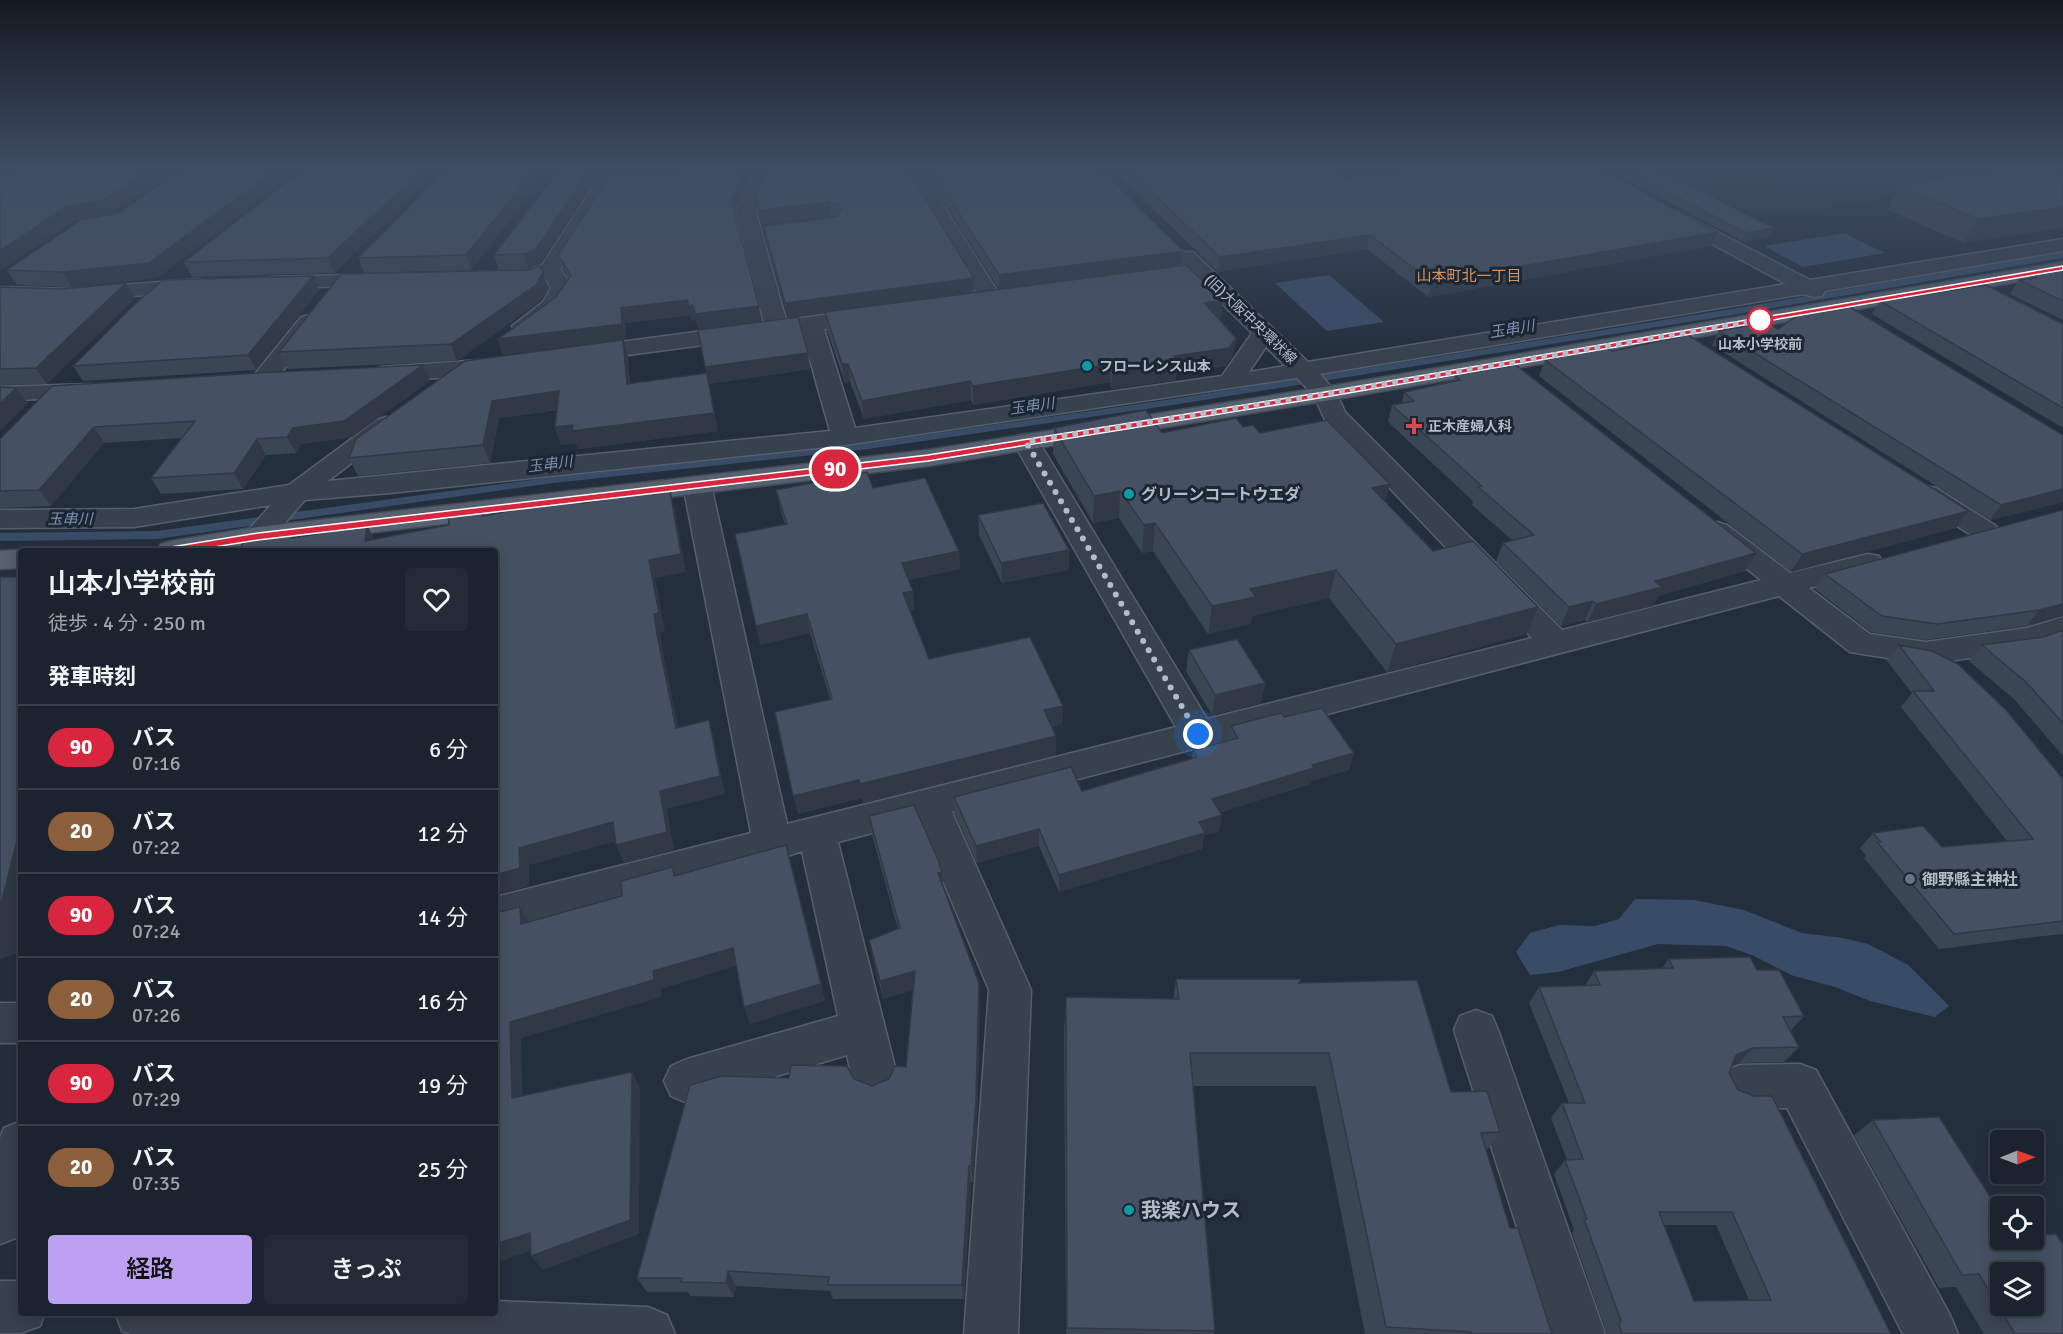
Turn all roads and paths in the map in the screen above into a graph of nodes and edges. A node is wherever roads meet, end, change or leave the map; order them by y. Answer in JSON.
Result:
{"nodes":[{"id":1,"x":577,"y":231,"type":"edge"},
{"id":2,"x":765,"y":231,"type":"edge"},
{"id":3,"x":949,"y":231,"type":"edge"},
{"id":4,"x":1703,"y":231,"type":"edge"},
{"id":5,"x":752,"y":233,"type":"joint"},
{"id":6,"x":1169,"y":240,"type":"edge"},
{"id":7,"x":2063,"y":245,"type":"edge"},
{"id":8,"x":365,"y":257,"type":"edge"},
{"id":9,"x":492,"y":260,"type":"dead end"},
{"id":10,"x":190,"y":264,"type":"edge"},
{"id":11,"x":2063,"y":268,"type":"edge"},
{"id":12,"x":550,"y":269,"type":"junction"},
{"id":13,"x":18,"y":271,"type":"edge"},
{"id":14,"x":1201,"y":271,"type":"junction"},
{"id":15,"x":398,"y":280,"type":"edge"},
{"id":16,"x":1131,"y":280,"type":"edge"},
{"id":17,"x":341,"y":281,"type":"junction"},
{"id":18,"x":1971,"y":283,"type":"junction"},
{"id":19,"x":0,"y":284,"type":"edge"},
{"id":20,"x":224,"y":284,"type":"edge"},
{"id":21,"x":247,"y":284,"type":"edge"},
{"id":22,"x":165,"y":286,"type":"junction"},
{"id":23,"x":1807,"y":287,"type":"junction"},
{"id":24,"x":0,"y":293,"type":"edge"},
{"id":25,"x":1015,"y":297,"type":"edge"},
{"id":26,"x":2001,"y":299,"type":"edge"},
{"id":27,"x":992,"y":300,"type":"junction"},
{"id":28,"x":970,"y":303,"type":"edge"},
{"id":29,"x":1838,"y":306,"type":"junction"},
{"id":30,"x":134,"y":312,"type":"edge"},
{"id":31,"x":890,"y":313,"type":"edge"},
{"id":32,"x":811,"y":324,"type":"junction"},
{"id":33,"x":1869,"y":324,"type":"edge"},
{"id":34,"x":777,"y":328,"type":"junction"},
{"id":35,"x":1264,"y":331,"type":"junction"},
{"id":36,"x":1676,"y":335,"type":"junction"},
{"id":37,"x":1706,"y":354,"type":"edge"},
{"id":38,"x":566,"y":356,"type":"edge"},
{"id":39,"x":519,"y":362,"type":"edge"},
{"id":40,"x":1506,"y":364,"type":"junction"},
{"id":41,"x":79,"y":369,"type":"edge"},
{"id":42,"x":460,"y":370,"type":"junction"},
{"id":43,"x":1304,"y":371,"type":"junction"},
{"id":44,"x":357,"y":375,"type":"edge"},
{"id":45,"x":299,"y":378,"type":"edge"},
{"id":46,"x":1230,"y":382,"type":"junction"},
{"id":47,"x":1534,"y":386,"type":"edge"},
{"id":48,"x":114,"y":389,"type":"edge"},
{"id":49,"x":56,"y":393,"type":"junction"},
{"id":50,"x":0,"y":394,"type":"edge"},
{"id":51,"x":1325,"y":394,"type":"junction"},
{"id":52,"x":32,"y":417,"type":"edge"},
{"id":53,"x":846,"y":437,"type":"junction"},
{"id":54,"x":1026,"y":442,"type":"junction"},
{"id":55,"x":1906,"y":481,"type":"edge"},
{"id":56,"x":697,"y":485,"type":"junction"},
{"id":57,"x":297,"y":492,"type":"junction"},
{"id":58,"x":1691,"y":511,"type":"edge"},
{"id":59,"x":0,"y":519,"type":"edge"},
{"id":60,"x":407,"y":519,"type":"junction"},
{"id":61,"x":2019,"y":523,"type":"edge"},
{"id":62,"x":1986,"y":532,"type":"junction"},
{"id":63,"x":258,"y":537,"type":"junction"},
{"id":64,"x":1944,"y":543,"type":"edge"},
{"id":65,"x":184,"y":548,"type":"edge"},
{"id":66,"x":403,"y":548,"type":"edge"},
{"id":67,"x":1901,"y":555,"type":"edge"},
{"id":68,"x":18,"y":559,"type":"edge"},
{"id":69,"x":0,"y":560,"type":"edge"},
{"id":70,"x":1784,"y":584,"type":"junction"},
{"id":71,"x":2063,"y":628,"type":"edge"},
{"id":72,"x":1554,"y":642,"type":"junction"},
{"id":73,"x":1926,"y":653,"type":"junction"},
{"id":74,"x":1962,"y":674,"type":"edge"},
{"id":75,"x":1198,"y":734,"type":"junction"},
{"id":76,"x":930,"y":804,"type":"junction"},
{"id":77,"x":817,"y":833,"type":"junction"},
{"id":78,"x":773,"y":845,"type":"junction"},
{"id":79,"x":498,"y":913,"type":"edge"},
{"id":80,"x":0,"y":1023,"type":"edge"},
{"id":81,"x":18,"y":1023,"type":"edge"},
{"id":82,"x":863,"y":1030,"type":"junction"},
{"id":83,"x":1476,"y":1030,"type":"dead end"},
{"id":84,"x":875,"y":1079,"type":"dead end"},
{"id":85,"x":687,"y":1081,"type":"dead end"},
{"id":86,"x":1740,"y":1087,"type":"dead end"},
{"id":87,"x":18,"y":1156,"type":"edge"},
{"id":88,"x":0,"y":1219,"type":"edge"},
{"id":89,"x":0,"y":1306,"type":"edge"},
{"id":90,"x":18,"y":1307,"type":"edge"},
{"id":91,"x":233,"y":1316,"type":"edge"},
{"id":92,"x":648,"y":1334,"type":"edge"},
{"id":93,"x":991,"y":1334,"type":"edge"},
{"id":94,"x":1578,"y":1334,"type":"edge"},
{"id":95,"x":1930,"y":1334,"type":"edge"}],
"edges":[{"from":1,"to":12,"type":"street"},
{"from":2,"to":5,"type":"street"},
{"from":3,"to":27,"type":"street"},
{"from":4,"to":23,"type":"street"},
{"from":5,"to":34,"type":"street"},
{"from":6,"to":14,"type":"street","name":"(旧)大阪中央環状線"},
{"from":7,"to":23,"type":"street"},
{"from":8,"to":17,"type":"street"},
{"from":9,"to":12,"type":"street"},
{"from":10,"to":22,"type":"street"},
{"from":11,"to":18,"type":"main road"},
{"from":12,"to":42,"type":"street"},
{"from":13,"to":19,"type":"street"},
{"from":14,"to":16,"type":"street"},
{"from":14,"to":35,"type":"street","name":"(旧)大阪中央環状線"},
{"from":15,"to":17,"type":"street"},
{"from":17,"to":21,"type":"street"},
{"from":17,"to":45,"type":"street"},
{"from":18,"to":26,"type":"street"},
{"from":18,"to":29,"type":"main road"},
{"from":20,"to":22,"type":"street"},
{"from":22,"to":24,"type":"street"},
{"from":22,"to":30,"type":"street"},
{"from":23,"to":29,"type":"street"},
{"from":23,"to":43,"type":"street"},
{"from":25,"to":27,"type":"street"},
{"from":27,"to":28,"type":"street"},
{"from":29,"to":33,"type":"street"},
{"from":29,"to":36,"type":"main road"},
{"from":31,"to":32,"type":"street"},
{"from":32,"to":34,"type":"street"},
{"from":32,"to":53,"type":"street"},
{"from":34,"to":38,"type":"street"},
{"from":35,"to":43,"type":"street","name":"(旧)大阪中央環状線"},
{"from":35,"to":46,"type":"street"},
{"from":36,"to":37,"type":"street"},
{"from":36,"to":40,"type":"main road"},
{"from":39,"to":42,"type":"street"},
{"from":40,"to":47,"type":"street"},
{"from":40,"to":51,"type":"main road"},
{"from":41,"to":49,"type":"street"},
{"from":42,"to":44,"type":"street"},
{"from":42,"to":57,"type":"street"},
{"from":43,"to":46,"type":"street"},
{"from":43,"to":51,"type":"street","name":"(旧)大阪中央環状線"},
{"from":46,"to":53,"type":"street"},
{"from":48,"to":49,"type":"street"},
{"from":49,"to":50,"type":"street"},
{"from":49,"to":52,"type":"street"},
{"from":51,"to":54,"type":"main road"},
{"from":51,"to":72,"type":"street","name":"(旧)大阪中央環状線"},
{"from":53,"to":57,"type":"street"},
{"from":54,"to":56,"type":"main road"},
{"from":54,"to":75,"type":"street"},
{"from":55,"to":62,"type":"street"},
{"from":56,"to":60,"type":"main road"},
{"from":56,"to":78,"type":"street"},
{"from":57,"to":59,"type":"street"},
{"from":57,"to":63,"type":"street"},
{"from":58,"to":70,"type":"street"},
{"from":60,"to":63,"type":"main road"},
{"from":60,"to":66,"type":"street"},
{"from":61,"to":62,"type":"street"},
{"from":62,"to":64,"type":"street"},
{"from":63,"to":65,"type":"main road"},
{"from":67,"to":70,"type":"street"},
{"from":68,"to":69,"type":"main road"},
{"from":70,"to":72,"type":"street"},
{"from":70,"to":73,"type":"street"},
{"from":71,"to":73,"type":"street"},
{"from":72,"to":75,"type":"street"},
{"from":73,"to":74,"type":"street"},
{"from":75,"to":76,"type":"street"},
{"from":76,"to":77,"type":"street"},
{"from":76,"to":93,"type":"street"},
{"from":77,"to":78,"type":"street"},
{"from":77,"to":82,"type":"street"},
{"from":78,"to":79,"type":"street"},
{"from":80,"to":81,"type":"street"},
{"from":82,"to":84,"type":"street"},
{"from":82,"to":85,"type":"street"},
{"from":83,"to":94,"type":"street"},
{"from":86,"to":95,"type":"street"},
{"from":87,"to":88,"type":"street"},
{"from":89,"to":90,"type":"street"},
{"from":91,"to":92,"type":"street"}]}
